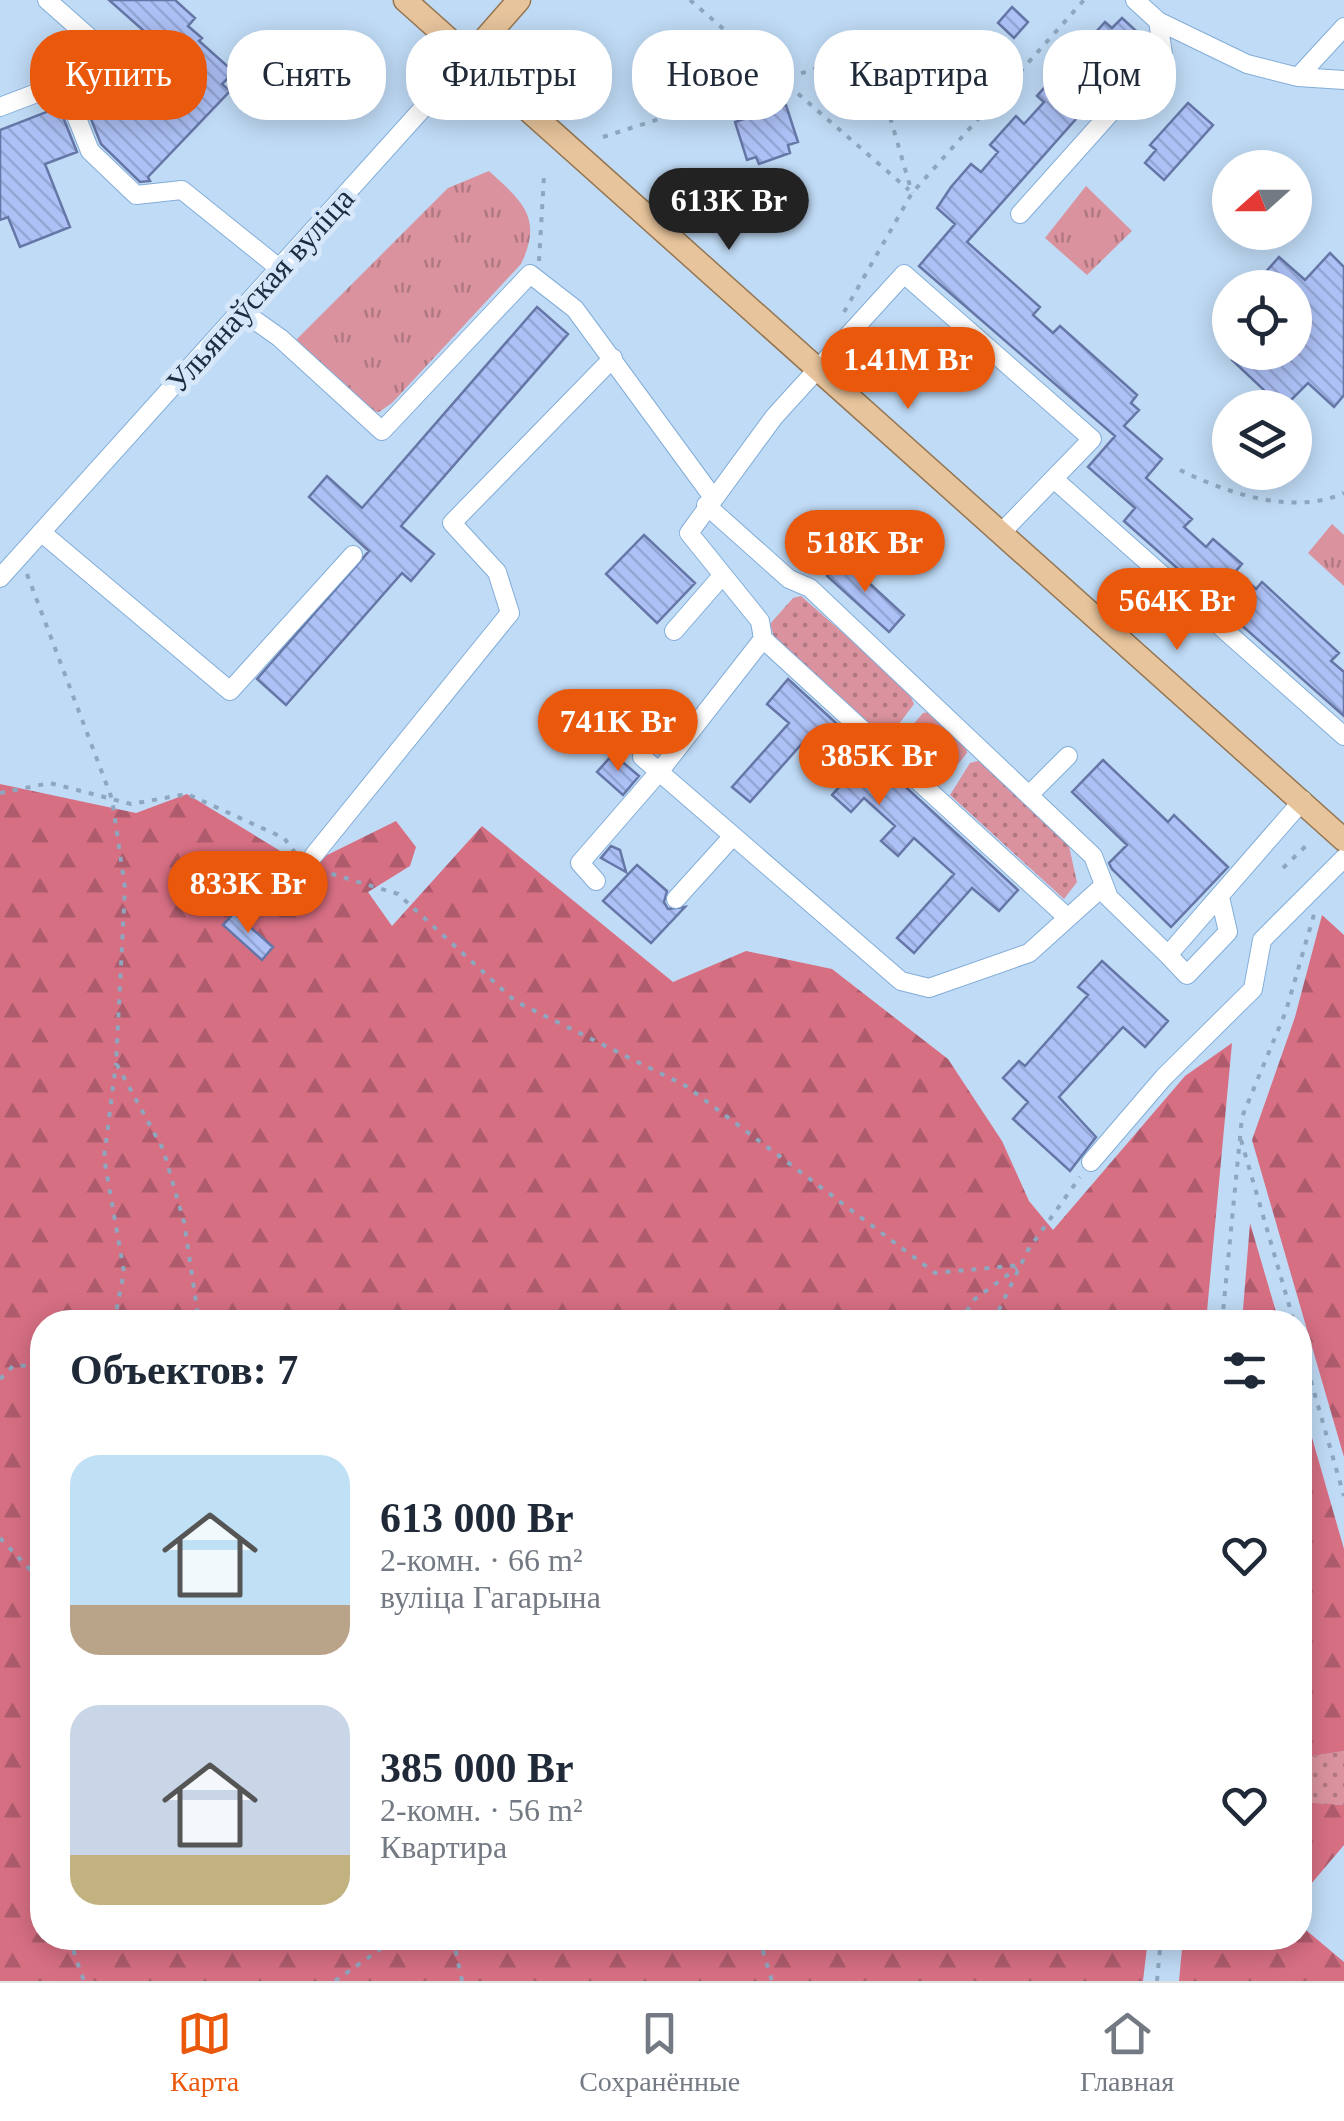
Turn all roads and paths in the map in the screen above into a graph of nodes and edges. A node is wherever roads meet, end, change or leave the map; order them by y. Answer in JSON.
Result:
{"nodes":[{"id":1,"x":47,"y":0,"type":"edge"},
{"id":2,"x":405,"y":0,"type":"edge"},
{"id":3,"x":519,"y":0,"type":"edge"},
{"id":4,"x":690,"y":0,"type":"edge"},
{"id":5,"x":1084,"y":0,"type":"edge"},
{"id":6,"x":1134,"y":0,"type":"edge"},
{"id":7,"x":1158,"y":21,"type":"junction"},
{"id":8,"x":1344,"y":26,"type":"edge"},
{"id":9,"x":81,"y":30,"type":"edge"},
{"id":10,"x":439,"y":30,"type":"edge"},
{"id":11,"x":493,"y":30,"type":"edge"},
{"id":12,"x":726,"y":30,"type":"edge"},
{"id":13,"x":794,"y":78,"type":"edge"},
{"id":14,"x":1298,"y":78,"type":"junction"},
{"id":15,"x":1344,"y":80,"type":"edge"},
{"id":16,"x":794,"y":88,"type":"edge"},
{"id":17,"x":30,"y":96,"type":"edge"},
{"id":18,"x":0,"y":107,"type":"edge"},
{"id":19,"x":78,"y":120,"type":"edge"},
{"id":20,"x":412,"y":120,"type":"edge"},
{"id":21,"x":540,"y":120,"type":"edge"},
{"id":22,"x":659,"y":120,"type":"edge"},
{"id":23,"x":603,"y":137,"type":"dead end"},
{"id":24,"x":544,"y":176,"type":"dead end"},
{"id":25,"x":912,"y":193,"type":"junction"},
{"id":26,"x":1020,"y":214,"type":"dead end"},
{"id":27,"x":279,"y":268,"type":"junction"},
{"id":28,"x":530,"y":274,"type":"junction"},
{"id":29,"x":242,"y":311,"type":"junction"},
{"id":30,"x":840,"y":319,"type":"dead end"},
{"id":31,"x":613,"y":358,"type":"junction"},
{"id":32,"x":820,"y":369,"type":"junction"},
{"id":33,"x":1180,"y":470,"type":"dead end"},
{"id":34,"x":1055,"y":480,"type":"junction"},
{"id":35,"x":1344,"y":494,"type":"edge"},
{"id":36,"x":709,"y":501,"type":"junction"},
{"id":37,"x":41,"y":532,"type":"junction"},
{"id":38,"x":1002,"y":532,"type":"junction"},
{"id":39,"x":352,"y":555,"type":"dead end"},
{"id":40,"x":20,"y":556,"type":"junction"},
{"id":41,"x":721,"y":577,"type":"junction"},
{"id":42,"x":0,"y":578,"type":"edge"},
{"id":43,"x":674,"y":631,"type":"dead end"},
{"id":44,"x":763,"y":639,"type":"junction"},
{"id":45,"x":1344,"y":736,"type":"edge"},
{"id":46,"x":1068,"y":756,"type":"dead end"},
{"id":47,"x":642,"y":757,"type":"dead end"},
{"id":48,"x":659,"y":772,"type":"junction"},
{"id":49,"x":0,"y":793,"type":"edge"},
{"id":50,"x":1029,"y":795,"type":"junction"},
{"id":51,"x":112,"y":799,"type":"junction"},
{"id":52,"x":1303,"y":800,"type":"junction"},
{"id":53,"x":734,"y":836,"type":"junction"},
{"id":54,"x":1344,"y":840,"type":"edge"},
{"id":55,"x":1308,"y":843,"type":"dead end"},
{"id":56,"x":314,"y":855,"type":"dead end"},
{"id":57,"x":1344,"y":858,"type":"edge"},
{"id":58,"x":1283,"y":868,"type":"dead end"},
{"id":59,"x":596,"y":881,"type":"dead end"},
{"id":60,"x":1108,"y":895,"type":"junction"},
{"id":61,"x":1220,"y":897,"type":"junction"},
{"id":62,"x":676,"y":899,"type":"dead end"},
{"id":63,"x":1315,"y":899,"type":"dead end"},
{"id":64,"x":1068,"y":918,"type":"junction"},
{"id":65,"x":1168,"y":955,"type":"junction"},
{"id":66,"x":116,"y":1063,"type":"junction"},
{"id":67,"x":1240,"y":1136,"type":"junction"},
{"id":68,"x":1090,"y":1162,"type":"joint"},
{"id":69,"x":1021,"y":1265,"type":"junction"},
{"id":70,"x":116,"y":1310,"type":"edge"},
{"id":71,"x":197,"y":1310,"type":"edge"},
{"id":72,"x":967,"y":1310,"type":"edge"},
{"id":73,"x":999,"y":1310,"type":"edge"},
{"id":74,"x":1223,"y":1310,"type":"edge"},
{"id":75,"x":1291,"y":1310,"type":"edge"},
{"id":76,"x":30,"y":1365,"type":"edge"},
{"id":77,"x":0,"y":1379,"type":"edge"},
{"id":78,"x":1312,"y":1385,"type":"edge"},
{"id":79,"x":1344,"y":1496,"type":"edge"},
{"id":80,"x":0,"y":1538,"type":"edge"},
{"id":81,"x":30,"y":1569,"type":"edge"},
{"id":82,"x":72,"y":1950,"type":"edge"},
{"id":83,"x":379,"y":1950,"type":"edge"},
{"id":84,"x":456,"y":1950,"type":"edge"},
{"id":85,"x":763,"y":1950,"type":"edge"},
{"id":86,"x":1160,"y":1950,"type":"edge"},
{"id":87,"x":84,"y":1981,"type":"edge"},
{"id":88,"x":334,"y":1981,"type":"edge"},
{"id":89,"x":462,"y":1981,"type":"edge"},
{"id":90,"x":772,"y":1981,"type":"edge"},
{"id":91,"x":1157,"y":1981,"type":"edge"}],
"edges":[{"from":1,"to":9,"type":"street"},
{"from":2,"to":10,"type":"main road"},
{"from":3,"to":11,"type":"main road","name":"Ульянаўская вуліца"},
{"from":4,"to":12,"type":"path"},
{"from":5,"to":25,"type":"path"},
{"from":6,"to":7,"type":"street"},
{"from":7,"to":14,"type":"street"},
{"from":7,"to":26,"type":"street"},
{"from":8,"to":14,"type":"street"},
{"from":13,"to":25,"type":"path"},
{"from":14,"to":15,"type":"street"},
{"from":16,"to":25,"type":"path"},
{"from":17,"to":18,"type":"street"},
{"from":19,"to":27,"type":"street"},
{"from":20,"to":27,"type":"street","name":"Ульянаўская вуліца"},
{"from":21,"to":32,"type":"main road"},
{"from":22,"to":23,"type":"path"},
{"from":24,"to":28,"type":"path"},
{"from":25,"to":30,"type":"path"},
{"from":27,"to":29,"type":"street","name":"Ульянаўская вуліца"},
{"from":28,"to":29,"type":"street"},
{"from":28,"to":31,"type":"street"},
{"from":29,"to":37,"type":"street","name":"Ульянаўская вуліца"},
{"from":31,"to":36,"type":"street"},
{"from":31,"to":56,"type":"street"},
{"from":32,"to":34,"type":"street"},
{"from":32,"to":36,"type":"street"},
{"from":32,"to":38,"type":"main road"},
{"from":33,"to":35,"type":"path"},
{"from":34,"to":38,"type":"street"},
{"from":34,"to":45,"type":"street"},
{"from":36,"to":41,"type":"street"},
{"from":36,"to":50,"type":"street"},
{"from":37,"to":39,"type":"street"},
{"from":37,"to":40,"type":"street","name":"Ульянаўская вуліца"},
{"from":38,"to":52,"type":"main road"},
{"from":40,"to":42,"type":"street","name":"Ульянаўская вуліца"},
{"from":40,"to":51,"type":"path"},
{"from":41,"to":43,"type":"street"},
{"from":41,"to":44,"type":"street"},
{"from":44,"to":48,"type":"street"},
{"from":44,"to":64,"type":"street"},
{"from":46,"to":50,"type":"street"},
{"from":47,"to":48,"type":"street"},
{"from":48,"to":53,"type":"street"},
{"from":48,"to":59,"type":"street"},
{"from":49,"to":51,"type":"path"},
{"from":50,"to":60,"type":"street"},
{"from":51,"to":66,"type":"path"},
{"from":51,"to":69,"type":"path"},
{"from":52,"to":54,"type":"main road"},
{"from":52,"to":61,"type":"street"},
{"from":53,"to":62,"type":"street"},
{"from":53,"to":64,"type":"street"},
{"from":55,"to":58,"type":"path"},
{"from":57,"to":68,"type":"street"},
{"from":60,"to":64,"type":"street"},
{"from":60,"to":65,"type":"street"},
{"from":61,"to":65,"type":"street"},
{"from":61,"to":65,"type":"street"},
{"from":63,"to":67,"type":"path"},
{"from":66,"to":70,"type":"path"},
{"from":66,"to":71,"type":"path"},
{"from":67,"to":74,"type":"path"},
{"from":67,"to":75,"type":"path"},
{"from":68,"to":69,"type":"path"},
{"from":69,"to":72,"type":"path"},
{"from":69,"to":73,"type":"path"},
{"from":76,"to":77,"type":"path"},
{"from":78,"to":79,"type":"path"},
{"from":80,"to":81,"type":"path"},
{"from":82,"to":87,"type":"path"},
{"from":83,"to":88,"type":"path"},
{"from":84,"to":89,"type":"path"},
{"from":85,"to":90,"type":"path"},
{"from":86,"to":91,"type":"path"}]}
